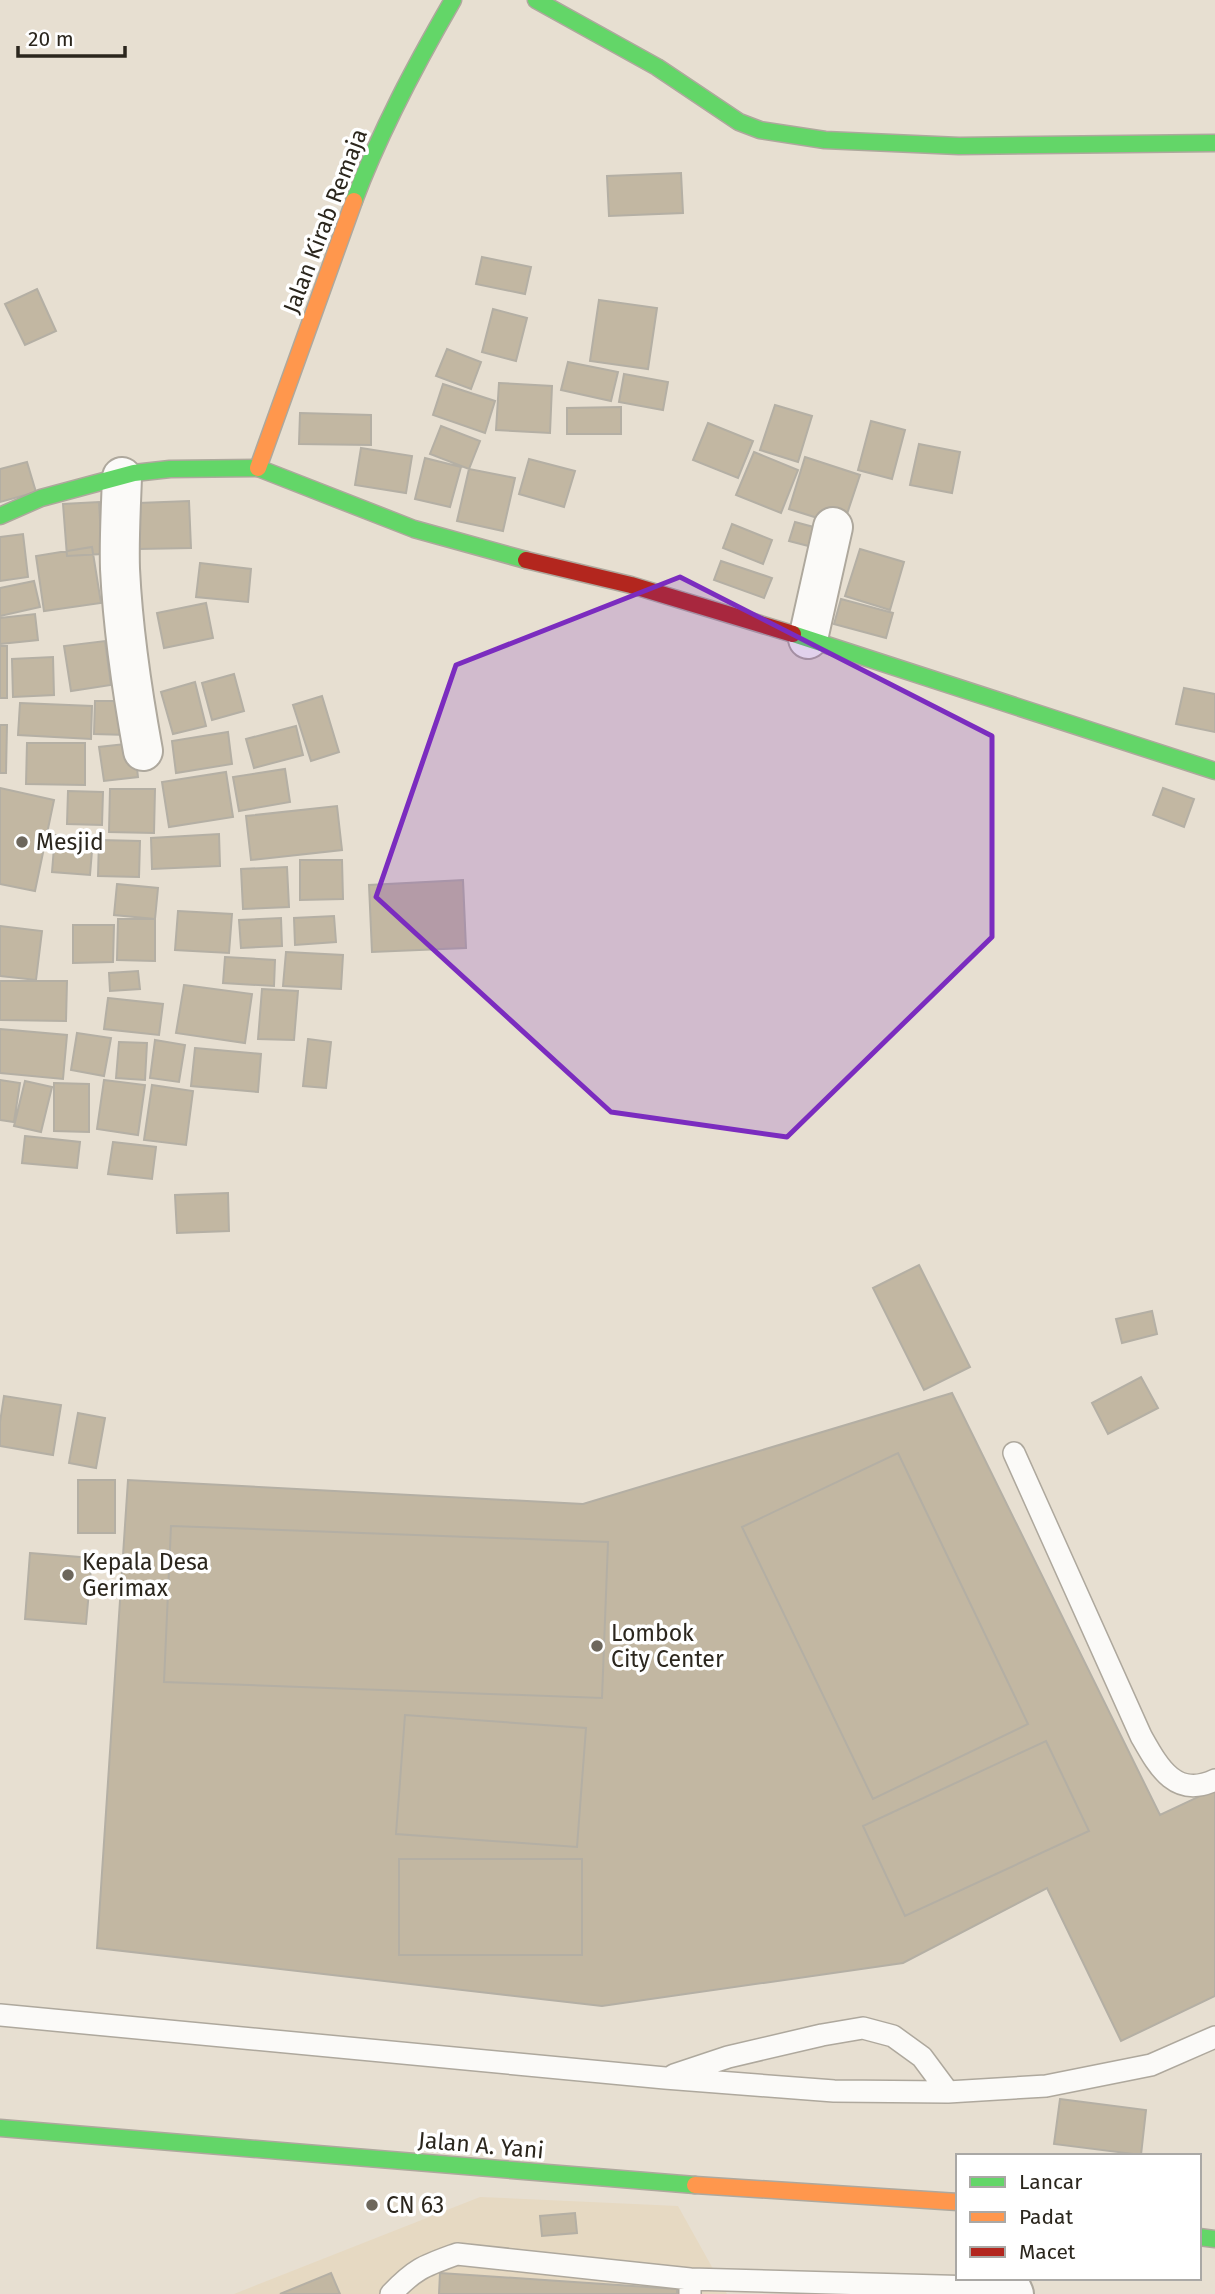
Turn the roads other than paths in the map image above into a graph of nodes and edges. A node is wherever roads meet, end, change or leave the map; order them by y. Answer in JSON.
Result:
{"nodes":[{"id":1,"x":453,"y":0,"type":"edge"},
{"id":2,"x":536,"y":0,"type":"edge"},
{"id":3,"x":1215,"y":143,"type":"edge"},
{"id":4,"x":258,"y":468,"type":"junction"},
{"id":5,"x":122,"y":477,"type":"junction"},
{"id":6,"x":0,"y":516,"type":"edge"},
{"id":7,"x":833,"y":527,"type":"dead end"},
{"id":8,"x":808,"y":639,"type":"junction"},
{"id":9,"x":143,"y":751,"type":"dead end"},
{"id":10,"x":1215,"y":771,"type":"edge"},
{"id":11,"x":1014,"y":1453,"type":"dead end"},
{"id":12,"x":1215,"y":1780,"type":"edge"},
{"id":13,"x":0,"y":2015,"type":"edge"},
{"id":14,"x":1215,"y":2037,"type":"edge"},
{"id":15,"x":665,"y":2078,"type":"junction"},
{"id":16,"x":948,"y":2092,"type":"junction"},
{"id":17,"x":0,"y":2128,"type":"edge"},
{"id":18,"x":956,"y":2202,"type":"edge"},
{"id":19,"x":690,"y":2287,"type":"edge"},
{"id":20,"x":1011,"y":2287,"type":"edge"},
{"id":21,"x":391,"y":2294,"type":"edge"}],
"edges":[{"from":1,"to":4,"type":"main road","name":"Jalan Kirab Remaja"},
{"from":2,"to":3,"type":"main road"},
{"from":4,"to":5,"type":"main road"},
{"from":4,"to":8,"type":"main road"},
{"from":5,"to":6,"type":"main road"},
{"from":5,"to":9,"type":"street"},
{"from":7,"to":8,"type":"street"},
{"from":8,"to":10,"type":"main road"},
{"from":11,"to":12,"type":"lane"},
{"from":13,"to":15,"type":"lane"},
{"from":14,"to":16,"type":"lane"},
{"from":15,"to":16,"type":"lane"},
{"from":15,"to":16,"type":"lane"},
{"from":17,"to":18,"type":"main road","name":"Jalan A. Yani"},
{"from":19,"to":20,"type":"lane"},
{"from":19,"to":21,"type":"lane"}]}
